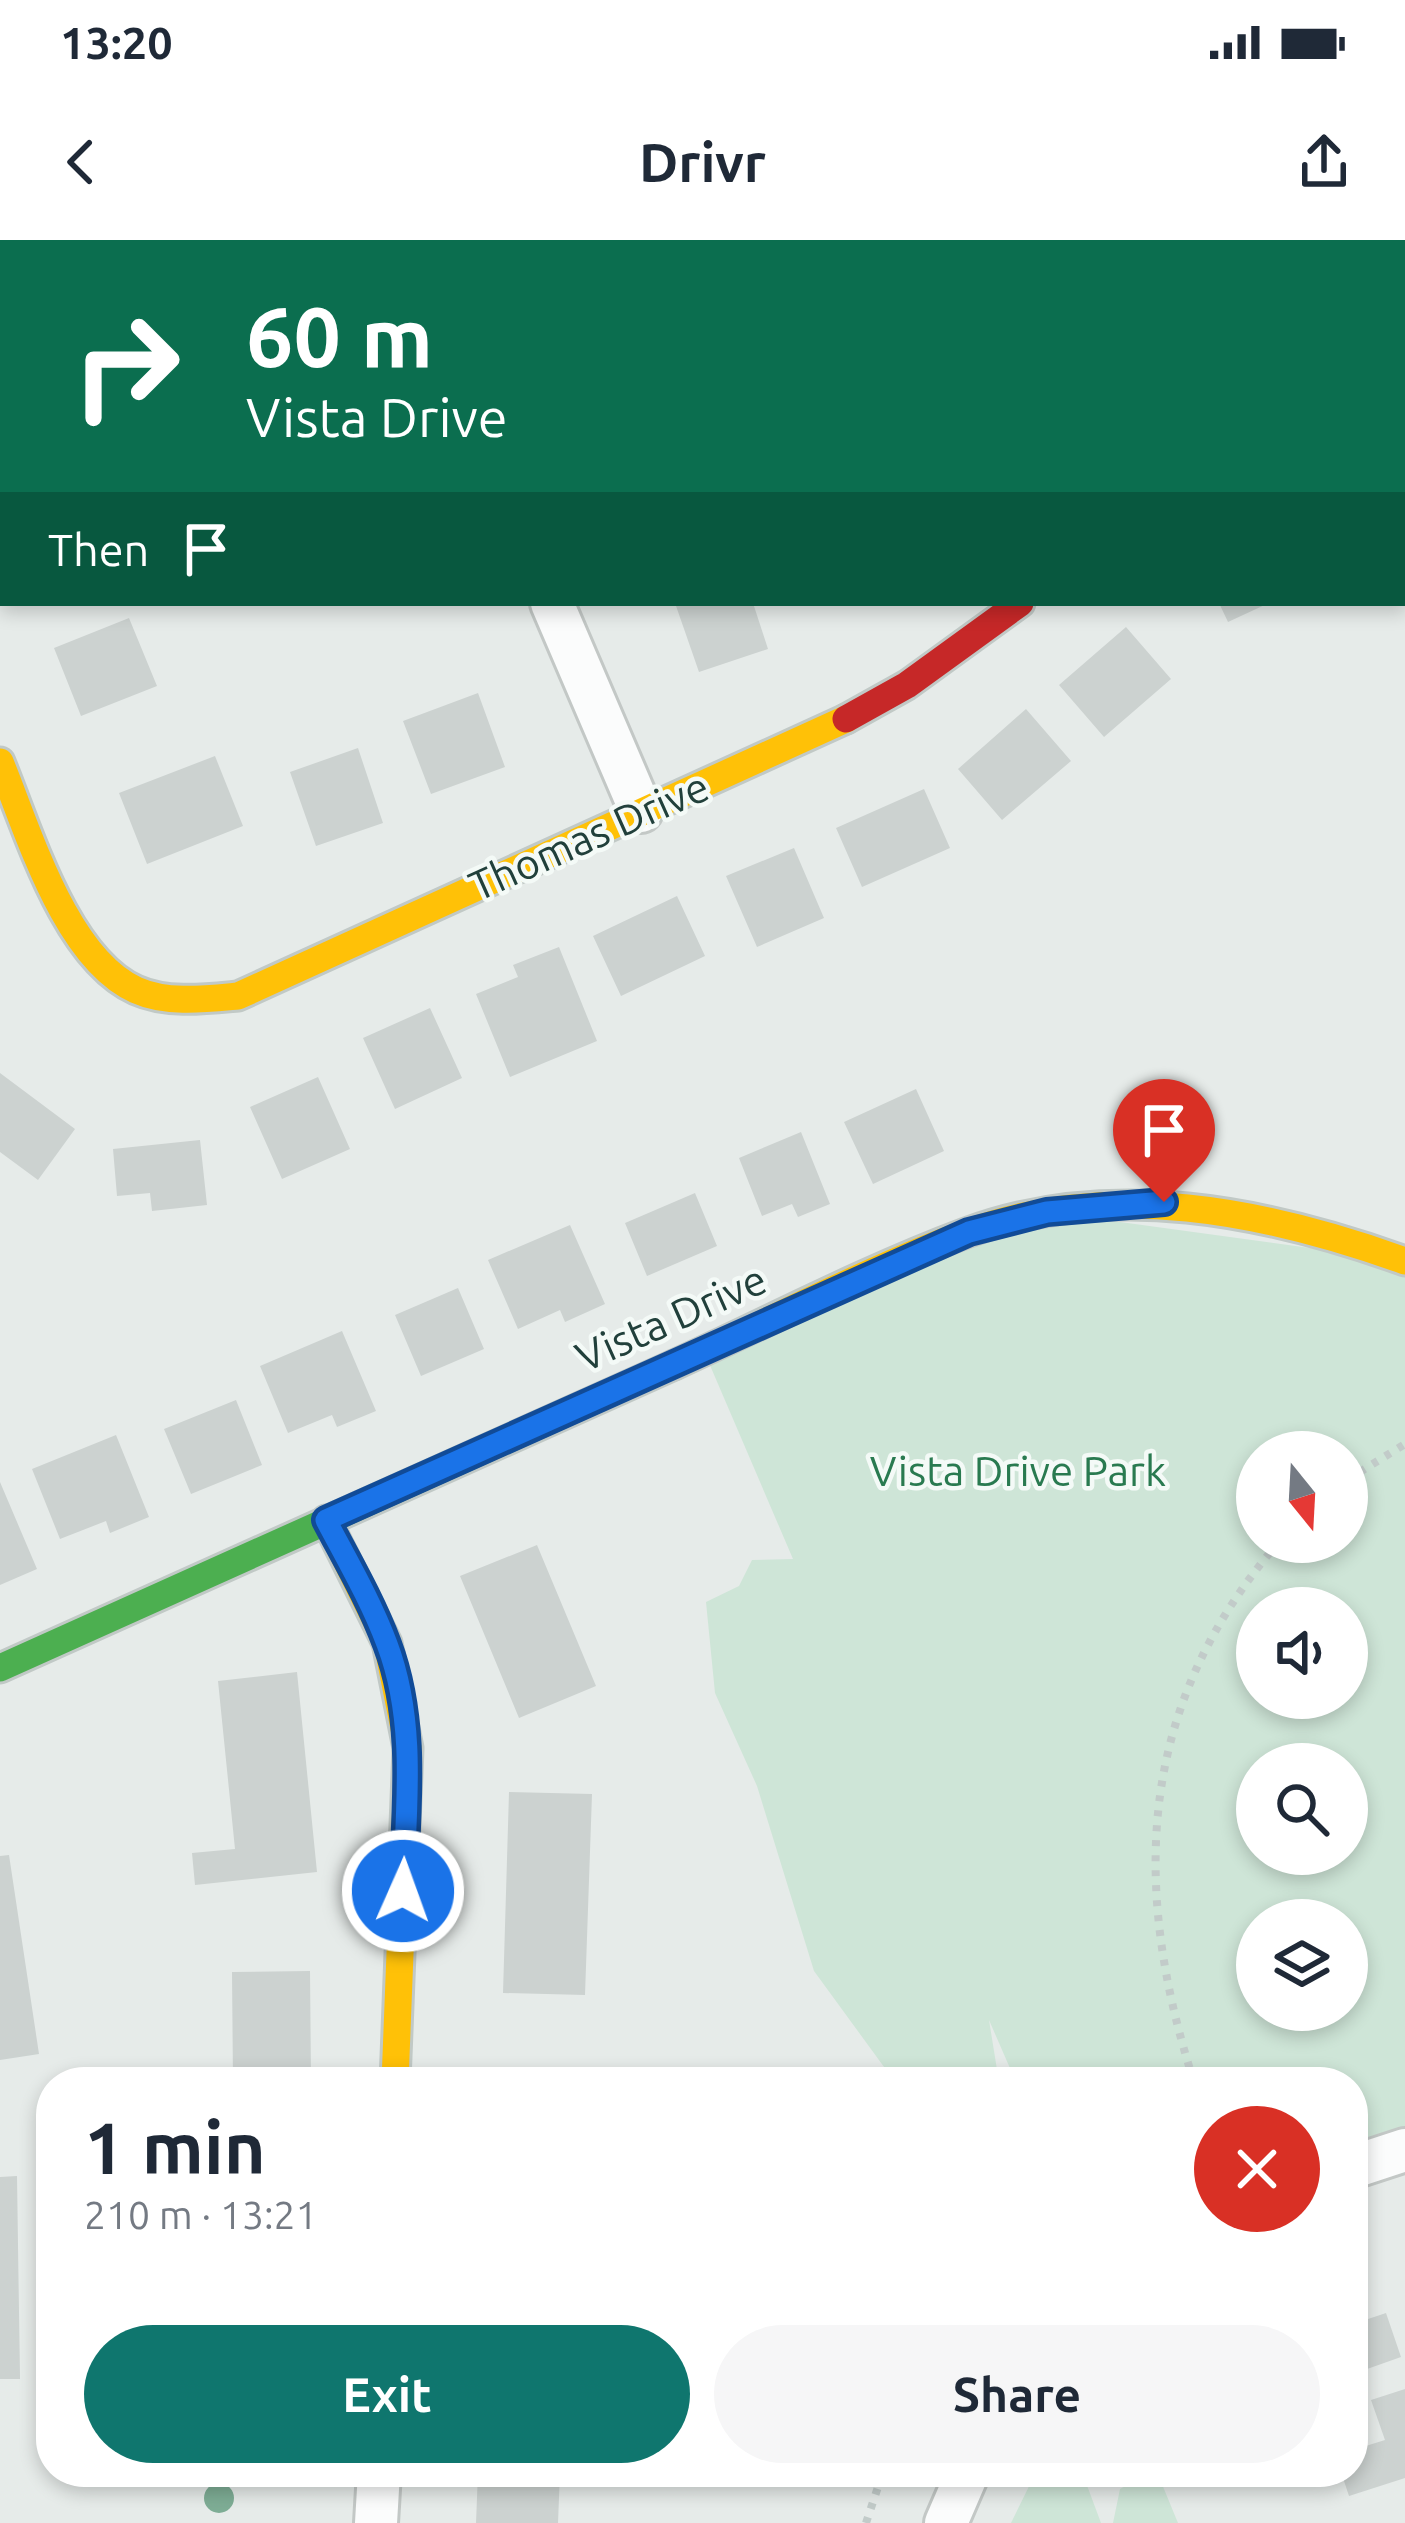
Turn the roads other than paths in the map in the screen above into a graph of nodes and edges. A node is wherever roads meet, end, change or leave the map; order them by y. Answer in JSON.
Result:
{"nodes":[{"id":1,"x":553,"y":606,"type":"edge"},
{"id":2,"x":1016,"y":606,"type":"edge"},
{"id":3,"x":0,"y":762,"type":"edge"},
{"id":4,"x":640,"y":811,"type":"junction"},
{"id":5,"x":1405,"y":1261,"type":"edge"},
{"id":6,"x":326,"y":1520,"type":"junction"},
{"id":7,"x":0,"y":1668,"type":"edge"},
{"id":8,"x":396,"y":2067,"type":"edge"},
{"id":9,"x":1405,"y":2150,"type":"edge"},
{"id":10,"x":1368,"y":2163,"type":"edge"},
{"id":11,"x":378,"y":2487,"type":"edge"},
{"id":12,"x":962,"y":2487,"type":"edge"},
{"id":13,"x":376,"y":2523,"type":"edge"},
{"id":14,"x":946,"y":2523,"type":"edge"}],
"edges":[{"from":1,"to":4,"type":"street"},
{"from":2,"to":4,"type":"street","name":"Thomas Drive"},
{"from":3,"to":4,"type":"street","name":"Thomas Drive"},
{"from":5,"to":6,"type":"street","name":"Vista Drive"},
{"from":6,"to":7,"type":"street","name":"Vista Drive"},
{"from":6,"to":8,"type":"street"},
{"from":9,"to":10,"type":"street"},
{"from":11,"to":13,"type":"street"},
{"from":12,"to":14,"type":"street"}]}
